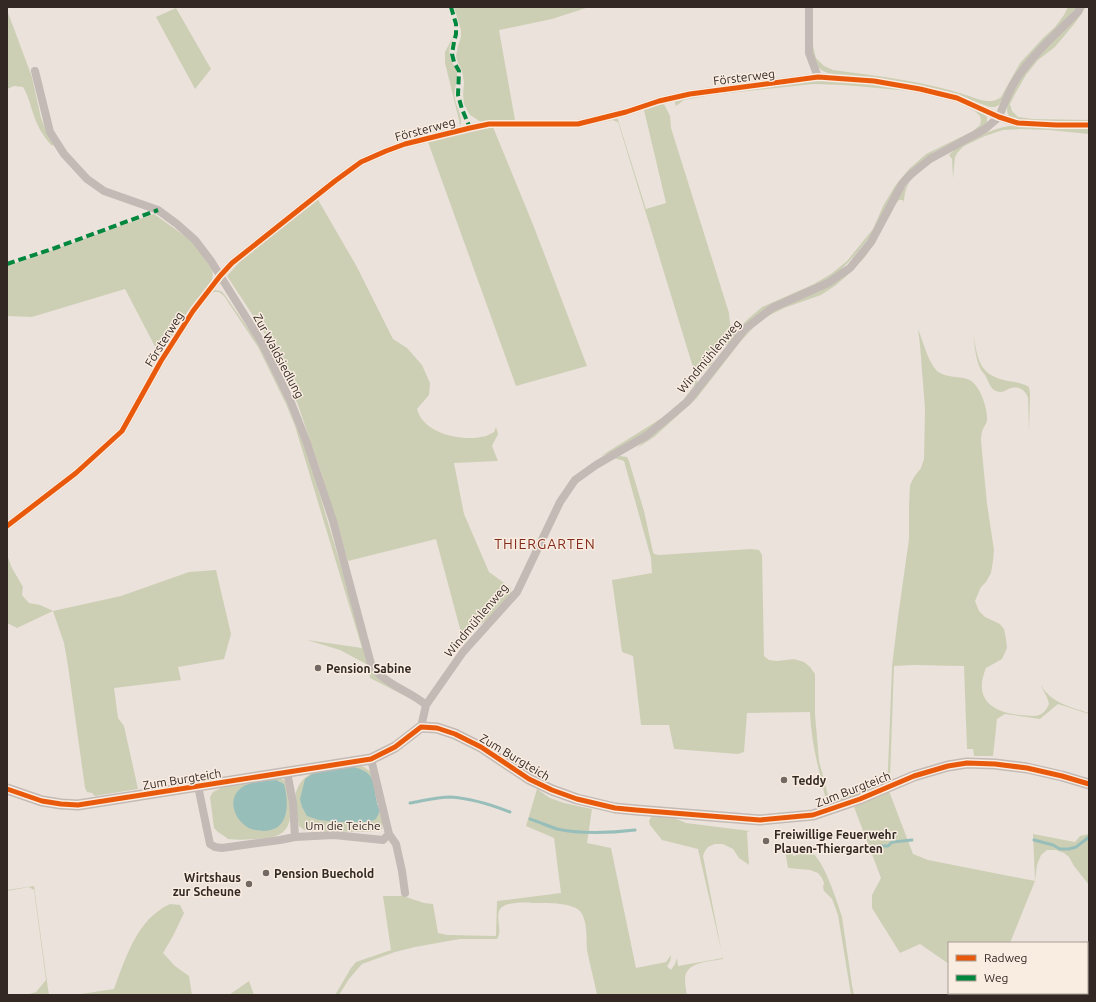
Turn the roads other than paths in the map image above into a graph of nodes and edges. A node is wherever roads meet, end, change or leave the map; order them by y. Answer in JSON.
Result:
{"nodes":[{"id":1,"x":809,"y":7,"type":"edge"},
{"id":2,"x":1080,"y":7,"type":"edge"},
{"id":3,"x":35,"y":72,"type":"dead end"},
{"id":4,"x":818,"y":77,"type":"junction"},
{"id":5,"x":999,"y":117,"type":"junction"},
{"id":6,"x":1089,"y":125,"type":"edge"},
{"id":7,"x":220,"y":276,"type":"junction"},
{"id":8,"x":7,"y":526,"type":"edge"},
{"id":9,"x":426,"y":705,"type":"junction"},
{"id":10,"x":421,"y":727,"type":"junction"},
{"id":11,"x":371,"y":760,"type":"junction"},
{"id":12,"x":288,"y":772,"type":"junction"},
{"id":13,"x":1089,"y":784,"type":"edge"},
{"id":14,"x":198,"y":786,"type":"junction"},
{"id":15,"x":7,"y":788,"type":"edge"},
{"id":16,"x":389,"y":834,"type":"junction"},
{"id":17,"x":295,"y":837,"type":"junction"},
{"id":18,"x":405,"y":893,"type":"dead end"}],
"edges":[{"from":1,"to":4,"type":"street"},
{"from":2,"to":5,"type":"street"},
{"from":3,"to":7,"type":"street","name":"Zur Waldsiedlung"},
{"from":4,"to":5,"type":"street","name":"Försterweg"},
{"from":4,"to":7,"type":"street","name":"Försterweg"},
{"from":5,"to":6,"type":"street","name":"Försterweg"},
{"from":5,"to":9,"type":"street","name":"Windmühlenweg"},
{"from":7,"to":8,"type":"street","name":"Försterweg"},
{"from":7,"to":9,"type":"street","name":"Zur Waldsiedlung"},
{"from":9,"to":10,"type":"street","name":"Windmühlenweg"},
{"from":10,"to":11,"type":"street","name":"Zum Burgteich"},
{"from":10,"to":13,"type":"street","name":"Zum Burgteich"},
{"from":11,"to":12,"type":"street","name":"Zum Burgteich"},
{"from":11,"to":16,"type":"street","name":"Um die Teiche"},
{"from":12,"to":14,"type":"street","name":"Zum Burgteich"},
{"from":12,"to":17,"type":"street","name":"Um die Teiche"},
{"from":14,"to":15,"type":"street","name":"Zum Burgteich"},
{"from":14,"to":17,"type":"street","name":"Um die Teiche"},
{"from":16,"to":17,"type":"street","name":"Um die Teiche"},
{"from":16,"to":18,"type":"street","name":"Um die Teiche"}]}
